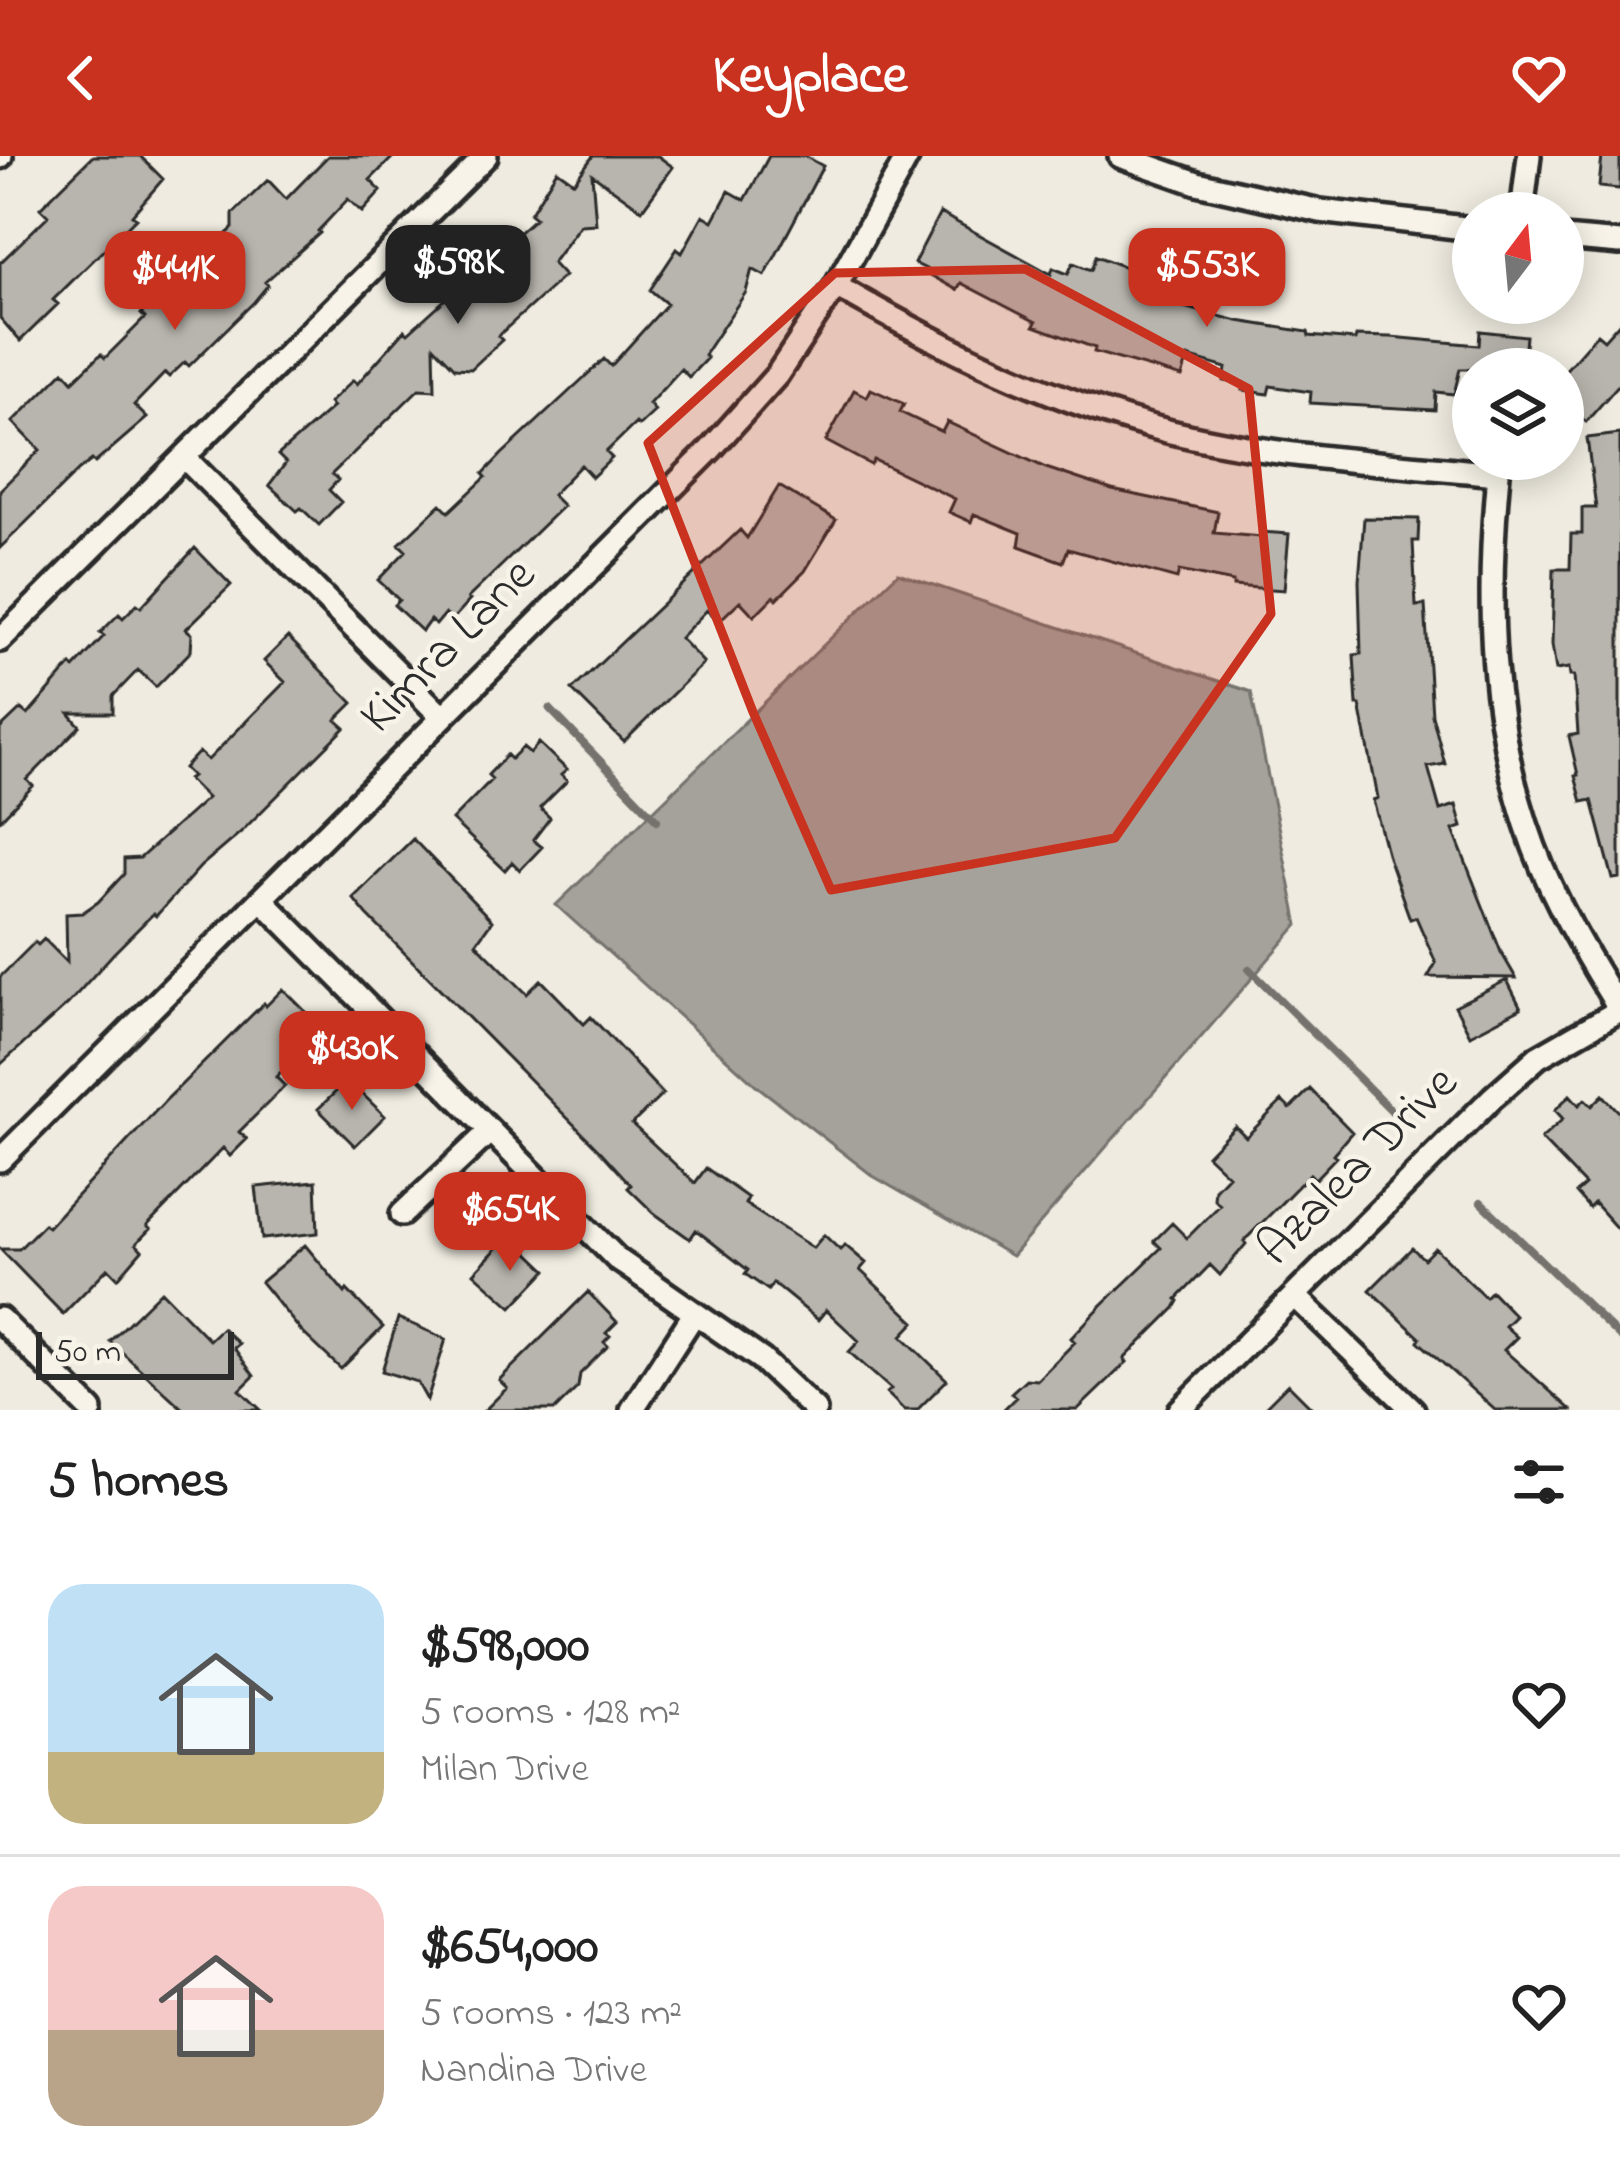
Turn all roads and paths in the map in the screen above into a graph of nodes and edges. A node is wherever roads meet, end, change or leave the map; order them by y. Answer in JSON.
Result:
{"nodes":[{"id":1,"x":486,"y":156,"type":"edge"},
{"id":2,"x":908,"y":156,"type":"edge"},
{"id":3,"x":1120,"y":156,"type":"edge"},
{"id":4,"x":1529,"y":156,"type":"edge"},
{"id":5,"x":1525,"y":192,"type":"edge"},
{"id":6,"x":1452,"y":227,"type":"edge"},
{"id":7,"x":1584,"y":240,"type":"edge"},
{"id":8,"x":1620,"y":243,"type":"edge"},
{"id":9,"x":836,"y":286,"type":"junction"},
{"id":10,"x":184,"y":457,"type":"junction"},
{"id":11,"x":0,"y":640,"type":"edge"},
{"id":12,"x":442,"y":716,"type":"junction"},
{"id":13,"x":262,"y":900,"type":"junction"},
{"id":14,"x":1620,"y":1010,"type":"edge"},
{"id":15,"x":490,"y":1131,"type":"junction"},
{"id":16,"x":0,"y":1160,"type":"edge"},
{"id":17,"x":402,"y":1214,"type":"dead end"},
{"id":18,"x":1295,"y":1296,"type":"junction"},
{"id":19,"x":694,"y":1314,"type":"junction"},
{"id":20,"x":0,"y":1319,"type":"edge"},
{"id":21,"x":91,"y":1410,"type":"edge"},
{"id":22,"x":632,"y":1410,"type":"edge"},
{"id":23,"x":815,"y":1410,"type":"edge"},
{"id":24,"x":1180,"y":1410,"type":"edge"},
{"id":25,"x":1413,"y":1410,"type":"edge"}],
"edges":[{"from":1,"to":10,"type":"street"},
{"from":2,"to":9,"type":"street","name":"Kimra Lane"},
{"from":3,"to":6,"type":"street"},
{"from":4,"to":5,"type":"street"},
{"from":7,"to":8,"type":"street"},
{"from":9,"to":12,"type":"street","name":"Kimra Lane"},
{"from":9,"to":14,"type":"street"},
{"from":10,"to":11,"type":"street"},
{"from":10,"to":12,"type":"street"},
{"from":12,"to":13,"type":"street","name":"Kimra Lane"},
{"from":13,"to":15,"type":"street"},
{"from":13,"to":16,"type":"street","name":"Kimra Lane"},
{"from":14,"to":18,"type":"street","name":"Azalea Drive"},
{"from":15,"to":17,"type":"street"},
{"from":15,"to":19,"type":"street"},
{"from":18,"to":24,"type":"street","name":"Azalea Drive"},
{"from":18,"to":25,"type":"street"},
{"from":19,"to":22,"type":"street"},
{"from":19,"to":23,"type":"street"},
{"from":20,"to":21,"type":"street"}]}
